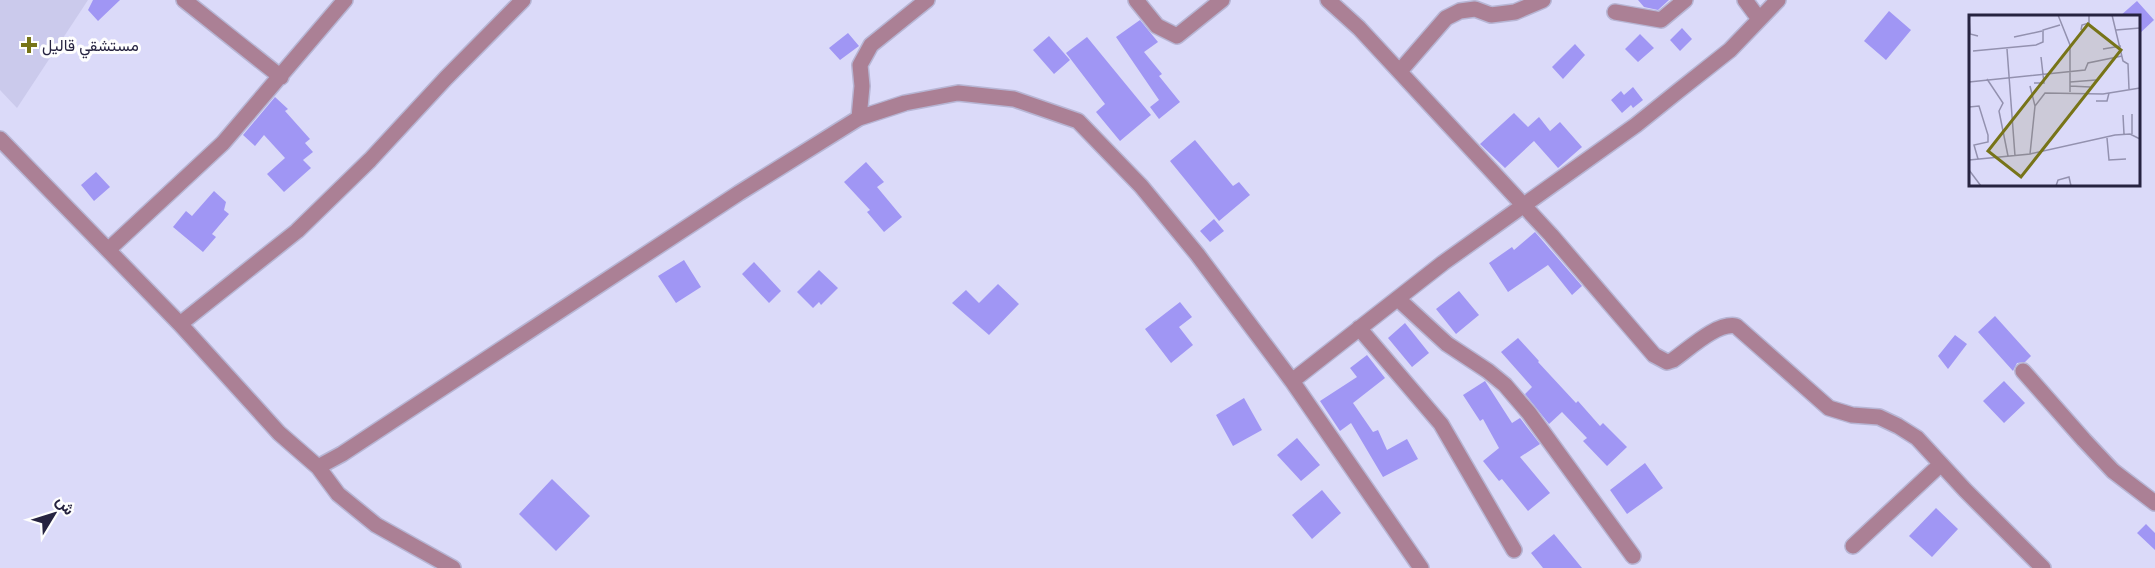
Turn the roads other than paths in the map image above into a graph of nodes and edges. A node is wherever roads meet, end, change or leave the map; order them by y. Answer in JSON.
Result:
{"nodes":[{"id":1,"x":184,"y":0,"type":"edge"},
{"id":2,"x":345,"y":0,"type":"edge"},
{"id":3,"x":523,"y":0,"type":"edge"},
{"id":4,"x":927,"y":0,"type":"edge"},
{"id":5,"x":1136,"y":0,"type":"edge"},
{"id":6,"x":1222,"y":0,"type":"edge"},
{"id":7,"x":1328,"y":0,"type":"edge"},
{"id":8,"x":1543,"y":0,"type":"edge"},
{"id":9,"x":1685,"y":0,"type":"edge"},
{"id":10,"x":1745,"y":0,"type":"edge"},
{"id":11,"x":1778,"y":0,"type":"edge"},
{"id":12,"x":1615,"y":12,"type":"dead end"},
{"id":13,"x":1759,"y":18,"type":"junction"},
{"id":14,"x":1400,"y":71,"type":"junction"},
{"id":15,"x":281,"y":77,"type":"junction"},
{"id":16,"x":859,"y":118,"type":"junction"},
{"id":17,"x":0,"y":139,"type":"edge"},
{"id":18,"x":1523,"y":205,"type":"junction"},
{"id":19,"x":109,"y":249,"type":"junction"},
{"id":20,"x":1398,"y":298,"type":"junction"},
{"id":21,"x":180,"y":324,"type":"junction"},
{"id":22,"x":1359,"y":328,"type":"junction"},
{"id":23,"x":2023,"y":371,"type":"dead end"},
{"id":24,"x":1292,"y":381,"type":"junction"},
{"id":25,"x":1941,"y":464,"type":"junction"},
{"id":26,"x":318,"y":467,"type":"junction"},
{"id":27,"x":2155,"y":503,"type":"edge"},
{"id":28,"x":1853,"y":546,"type":"dead end"},
{"id":29,"x":1515,"y":550,"type":"dead end"},
{"id":30,"x":1633,"y":556,"type":"dead end"},
{"id":31,"x":453,"y":568,"type":"edge"},
{"id":32,"x":1421,"y":568,"type":"edge"},
{"id":33,"x":2043,"y":568,"type":"edge"}],
"edges":[{"from":1,"to":15,"type":"street"},
{"from":2,"to":15,"type":"street"},
{"from":3,"to":21,"type":"street"},
{"from":4,"to":16,"type":"street"},
{"from":5,"to":6,"type":"street"},
{"from":7,"to":14,"type":"street"},
{"from":8,"to":14,"type":"street"},
{"from":9,"to":12,"type":"street"},
{"from":10,"to":13,"type":"street"},
{"from":11,"to":13,"type":"street"},
{"from":13,"to":18,"type":"street"},
{"from":14,"to":18,"type":"street"},
{"from":15,"to":19,"type":"street"},
{"from":16,"to":24,"type":"street"},
{"from":16,"to":26,"type":"street"},
{"from":17,"to":19,"type":"street"},
{"from":18,"to":20,"type":"street"},
{"from":18,"to":25,"type":"street"},
{"from":19,"to":21,"type":"street"},
{"from":20,"to":22,"type":"street"},
{"from":20,"to":30,"type":"street"},
{"from":21,"to":26,"type":"street"},
{"from":22,"to":24,"type":"street"},
{"from":22,"to":29,"type":"street"},
{"from":23,"to":27,"type":"street"},
{"from":24,"to":32,"type":"street"},
{"from":25,"to":28,"type":"street"},
{"from":25,"to":33,"type":"street"},
{"from":26,"to":31,"type":"street"}]}
